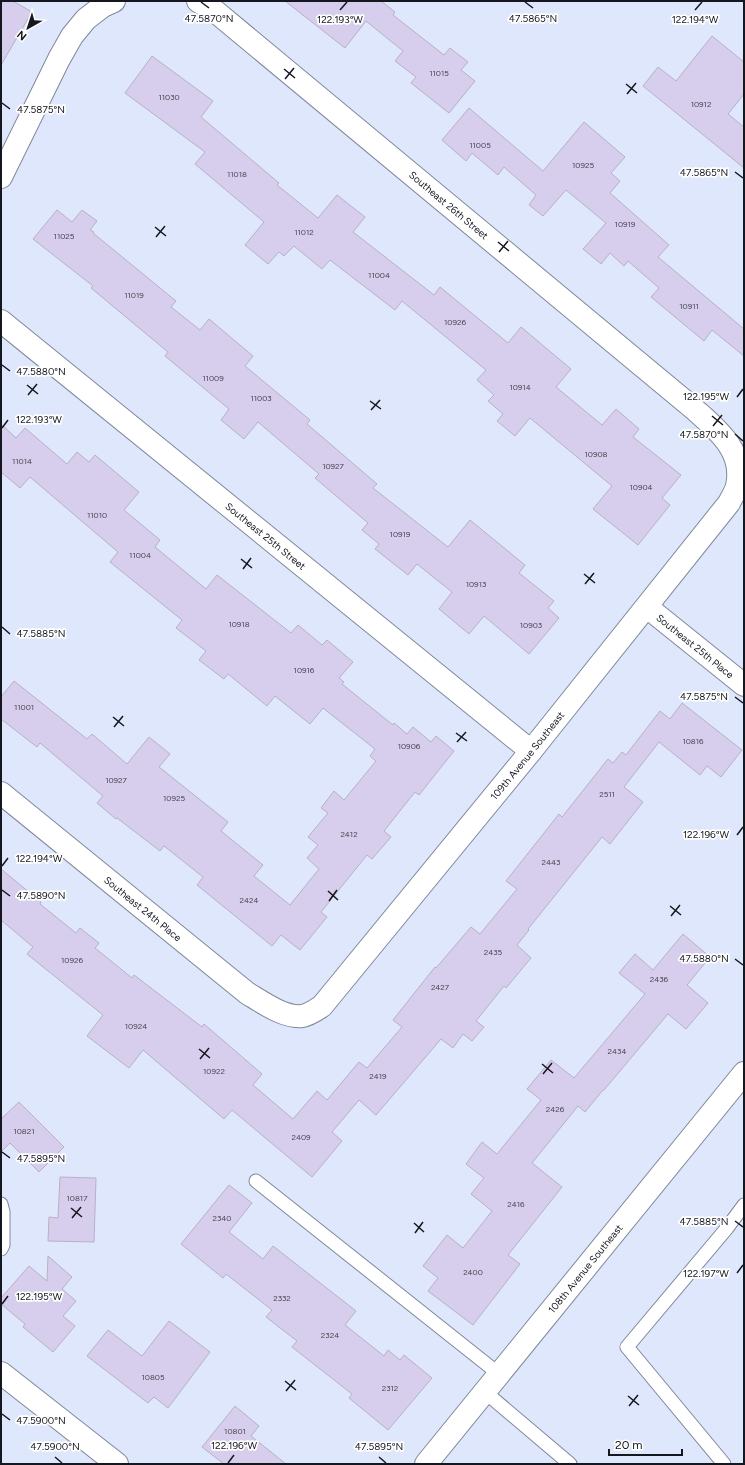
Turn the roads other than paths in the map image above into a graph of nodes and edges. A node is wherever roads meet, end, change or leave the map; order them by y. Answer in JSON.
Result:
{"nodes":[{"id":1,"x":114,"y":1,"type":"edge"},
{"id":2,"x":198,"y":1,"type":"edge"},
{"id":3,"x":1,"y":177,"type":"edge"},
{"id":4,"x":1,"y":321,"type":"edge"},
{"id":5,"x":738,"y":469,"type":"joint"},
{"id":6,"x":647,"y":607,"type":"junction"},
{"id":7,"x":744,"y":685,"type":"edge"},
{"id":8,"x":531,"y":750,"type":"junction"},
{"id":9,"x":1,"y":793,"type":"edge"},
{"id":10,"x":289,"y":1016,"type":"joint"},
{"id":11,"x":744,"y":1073,"type":"edge"},
{"id":12,"x":256,"y":1181,"type":"dead end"},
{"id":13,"x":1,"y":1204,"type":"edge"},
{"id":14,"x":744,"y":1205,"type":"edge"},
{"id":15,"x":1,"y":1249,"type":"edge"},
{"id":16,"x":1,"y":1373,"type":"edge"},
{"id":17,"x":499,"y":1374,"type":"junction"},
{"id":18,"x":485,"y":1392,"type":"junction"},
{"id":19,"x":117,"y":1464,"type":"edge"},
{"id":20,"x":426,"y":1464,"type":"edge"},
{"id":21,"x":570,"y":1464,"type":"edge"},
{"id":22,"x":724,"y":1464,"type":"edge"}],
"edges":[{"from":1,"to":3,"type":"street"},
{"from":2,"to":5,"type":"street","name":"Southeast 26th Street"},
{"from":4,"to":8,"type":"street","name":"Southeast 25th Street"},
{"from":5,"to":6,"type":"street","name":"109th Avenue Southeast"},
{"from":6,"to":7,"type":"street","name":"Southeast 25th Place"},
{"from":6,"to":8,"type":"street","name":"109th Avenue Southeast"},
{"from":8,"to":10,"type":"street","name":"109th Avenue Southeast"},
{"from":9,"to":10,"type":"street","name":"Southeast 24th Place"},
{"from":11,"to":17,"type":"street","name":"108th Avenue Southeast"},
{"from":12,"to":17,"type":"lane"},
{"from":13,"to":15,"type":"lane"},
{"from":14,"to":22,"type":"lane"},
{"from":16,"to":19,"type":"street"},
{"from":17,"to":18,"type":"street","name":"108th Avenue Southeast"},
{"from":18,"to":20,"type":"street","name":"108th Avenue Southeast"},
{"from":18,"to":21,"type":"lane"}]}
